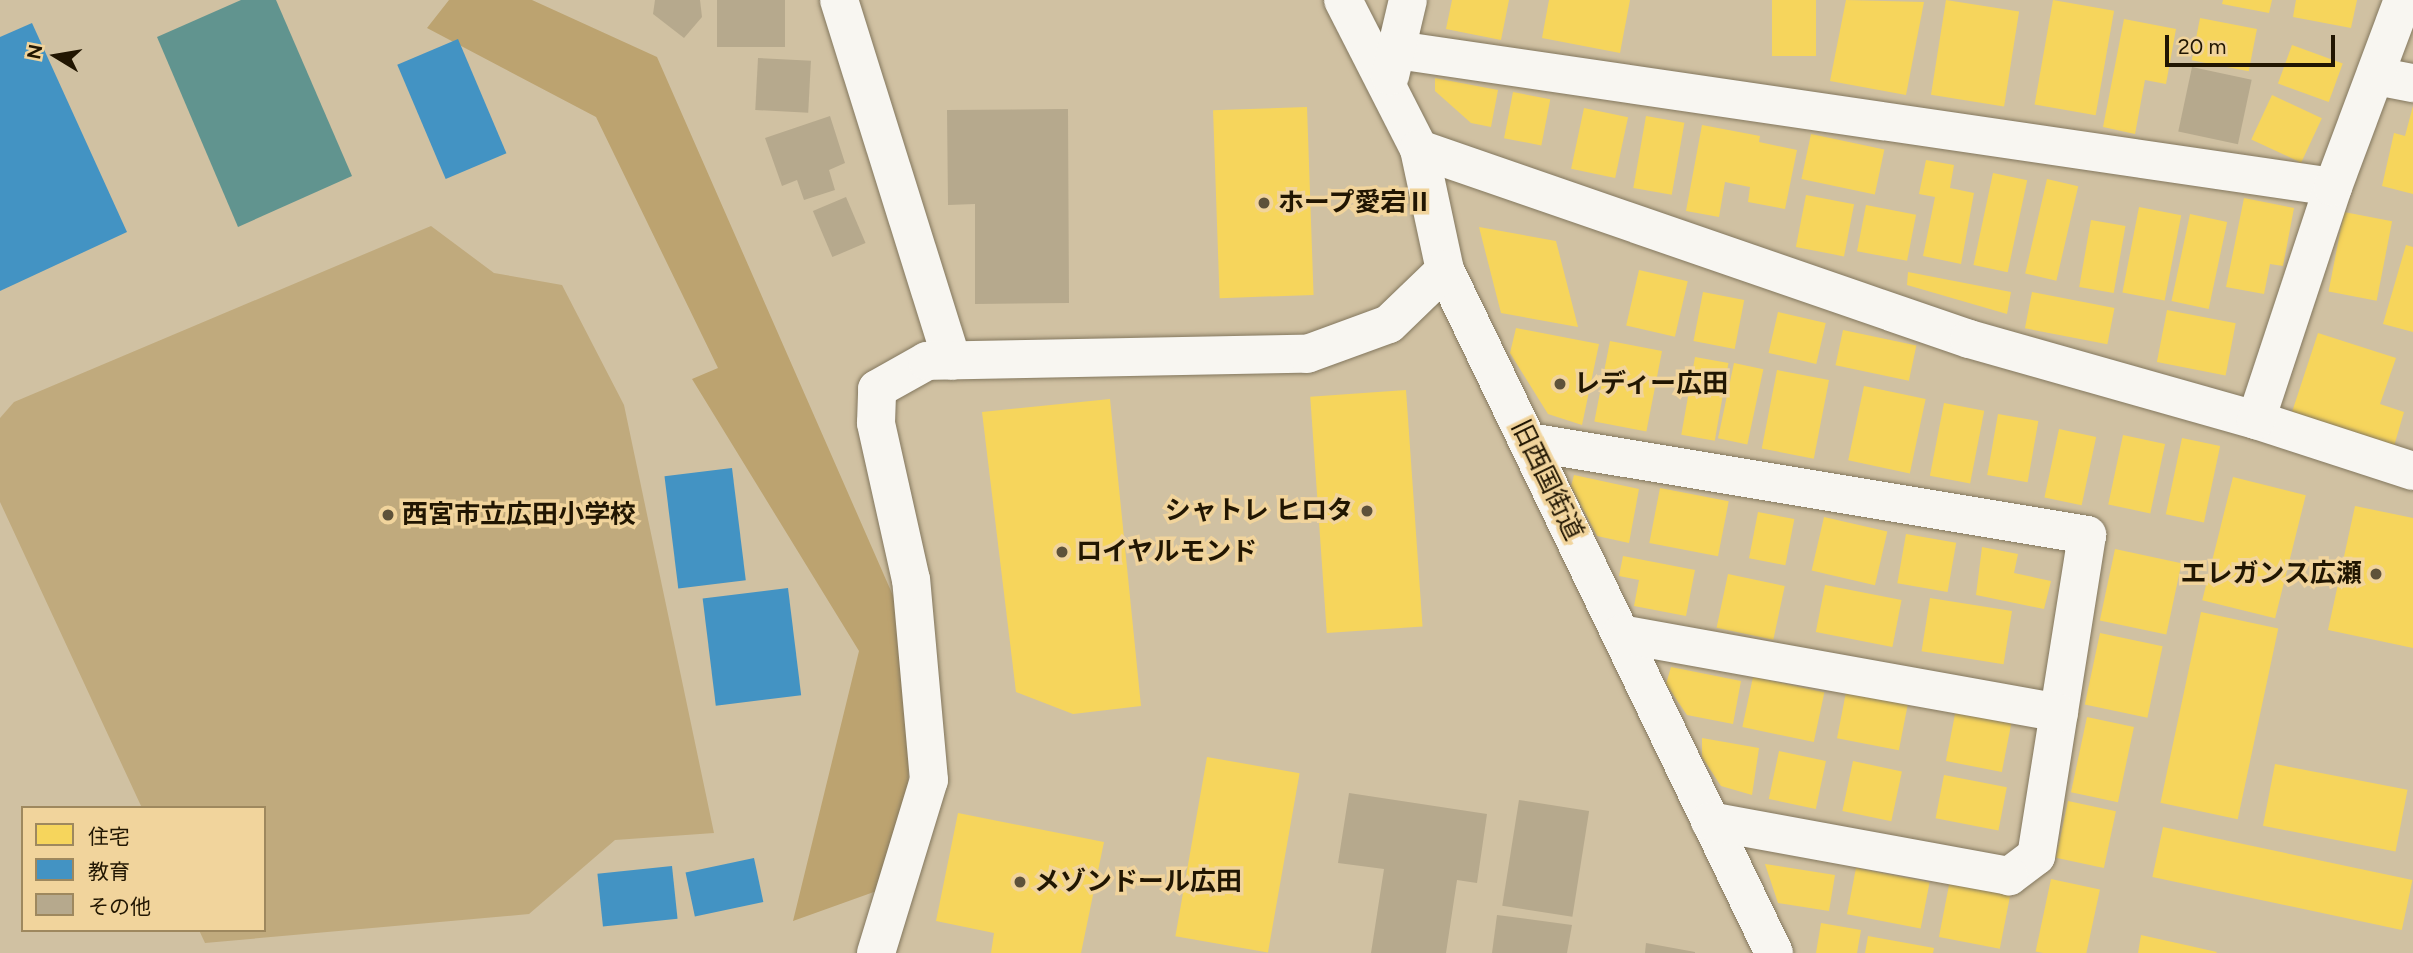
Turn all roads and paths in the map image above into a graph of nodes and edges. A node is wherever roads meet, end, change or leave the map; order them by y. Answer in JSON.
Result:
{"nodes":[{"id":1,"x":839,"y":0,"type":"edge"},
{"id":2,"x":1343,"y":0,"type":"edge"},
{"id":3,"x":1408,"y":0,"type":"edge"},
{"id":4,"x":2403,"y":0,"type":"edge"},
{"id":5,"x":1392,"y":67,"type":"junction"},
{"id":6,"x":2376,"y":76,"type":"junction"},
{"id":7,"x":2413,"y":83,"type":"edge"},
{"id":8,"x":1419,"y":149,"type":"junction"},
{"id":9,"x":2333,"y":187,"type":"junction"},
{"id":10,"x":1445,"y":271,"type":"junction"},
{"id":11,"x":952,"y":361,"type":"junction"},
{"id":12,"x":2256,"y":420,"type":"junction"},
{"id":13,"x":1529,"y":442,"type":"junction"},
{"id":14,"x":2413,"y":471,"type":"edge"},
{"id":15,"x":1620,"y":634,"type":"junction"},
{"id":16,"x":2059,"y":713,"type":"junction"},
{"id":17,"x":1710,"y":821,"type":"junction"},
{"id":18,"x":876,"y":953,"type":"edge"},
{"id":19,"x":1774,"y":953,"type":"edge"}],
"edges":[{"from":1,"to":11,"type":"street"},
{"from":2,"to":5,"type":"street","name":"旧西国街道"},
{"from":3,"to":5,"type":"street"},
{"from":4,"to":6,"type":"street"},
{"from":5,"to":8,"type":"street","name":"旧西国街道"},
{"from":5,"to":9,"type":"street"},
{"from":6,"to":7,"type":"street"},
{"from":6,"to":9,"type":"street"},
{"from":8,"to":10,"type":"street","name":"旧西国街道"},
{"from":8,"to":12,"type":"street"},
{"from":9,"to":12,"type":"street"},
{"from":10,"to":11,"type":"street"},
{"from":10,"to":13,"type":"street","name":"旧西国街道"},
{"from":11,"to":18,"type":"street"},
{"from":12,"to":14,"type":"street"},
{"from":13,"to":15,"type":"street","name":"旧西国街道"},
{"from":13,"to":16,"type":"street"},
{"from":15,"to":16,"type":"street"},
{"from":15,"to":17,"type":"street","name":"旧西国街道"},
{"from":16,"to":17,"type":"street"},
{"from":17,"to":19,"type":"street","name":"旧西国街道"}]}
